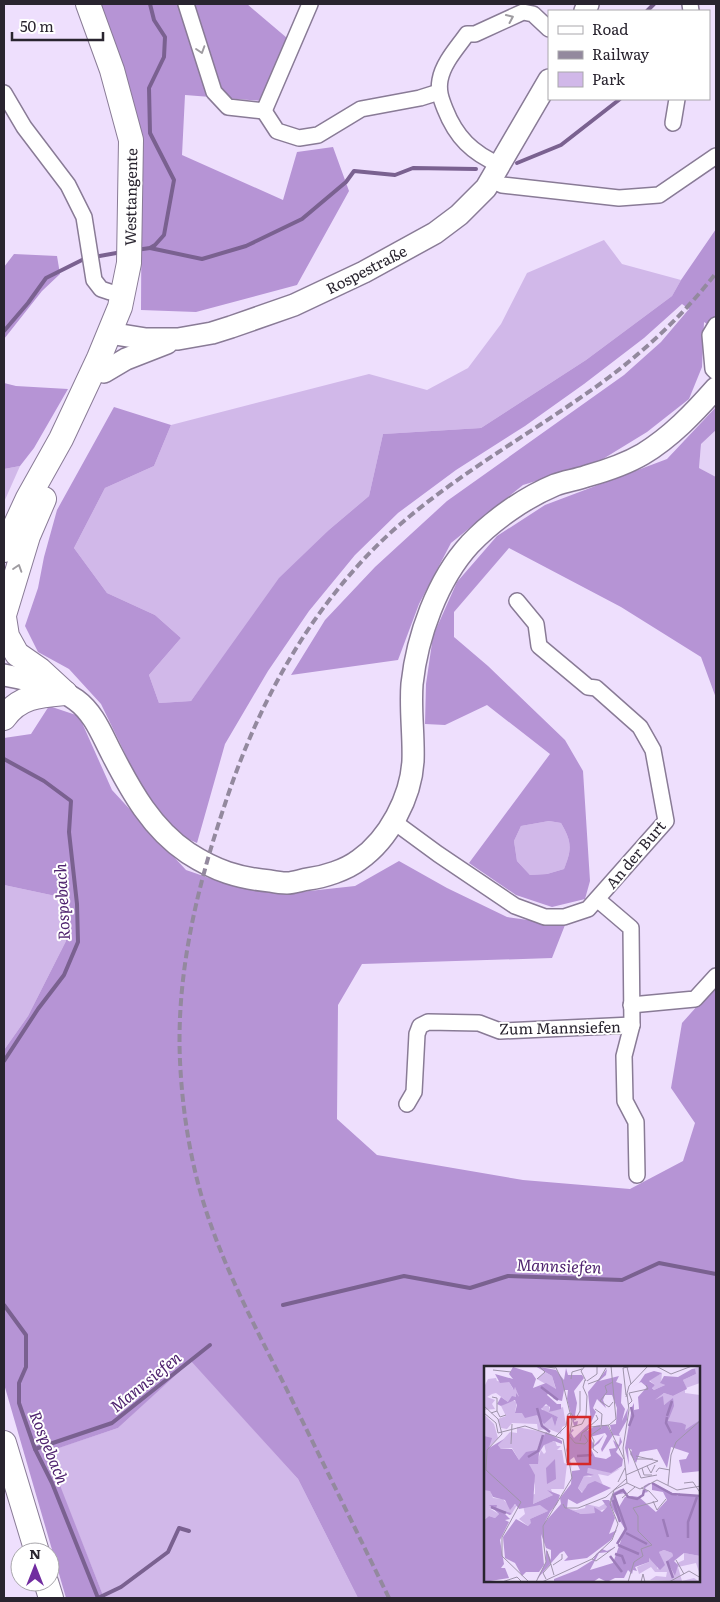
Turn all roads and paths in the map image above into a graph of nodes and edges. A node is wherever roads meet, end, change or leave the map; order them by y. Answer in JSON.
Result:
{"nodes":[{"id":1,"x":88,"y":4,"type":"edge"},
{"id":2,"x":186,"y":4,"type":"edge"},
{"id":3,"x":310,"y":4,"type":"edge"},
{"id":4,"x":548,"y":28,"type":"edge"},
{"id":5,"x":548,"y":82,"type":"edge"},
{"id":6,"x":438,"y":92,"type":"junction"},
{"id":7,"x":4,"y":93,"type":"edge"},
{"id":8,"x":677,"y":100,"type":"edge"},
{"id":9,"x":264,"y":111,"type":"junction"},
{"id":10,"x":673,"y":124,"type":"dead end"},
{"id":11,"x":716,"y":156,"type":"edge"},
{"id":12,"x":496,"y":172,"type":"junction"},
{"id":13,"x":110,"y":292,"type":"dead end"},
{"id":14,"x":716,"y":326,"type":"edge"},
{"id":15,"x":109,"y":333,"type":"junction"},
{"id":16,"x":178,"y":339,"type":"junction"},
{"id":17,"x":104,"y":372,"type":"junction"},
{"id":18,"x":716,"y":372,"type":"edge"},
{"id":19,"x":716,"y":388,"type":"edge"},
{"id":20,"x":4,"y":550,"type":"edge"},
{"id":21,"x":517,"y":601,"type":"dead end"},
{"id":22,"x":4,"y":616,"type":"edge"},
{"id":23,"x":4,"y":675,"type":"edge"},
{"id":24,"x":65,"y":693,"type":"junction"},
{"id":25,"x":4,"y":718,"type":"edge"},
{"id":26,"x":393,"y":821,"type":"junction"},
{"id":27,"x":598,"y":899,"type":"junction"},
{"id":28,"x":716,"y":976,"type":"edge"},
{"id":29,"x":631,"y":1004,"type":"junction"},
{"id":30,"x":632,"y":1025,"type":"junction"},
{"id":31,"x":407,"y":1104,"type":"dead end"},
{"id":32,"x":638,"y":1175,"type":"dead end"},
{"id":33,"x":4,"y":1443,"type":"edge"},
{"id":34,"x":34,"y":1542,"type":"edge"}],
"edges":[{"from":1,"to":15,"type":"main road","name":"Westtangente"},
{"from":2,"to":9,"type":"street","one_way":true},
{"from":3,"to":9,"type":"street"},
{"from":6,"to":4,"type":"street","one_way":true},
{"from":5,"to":12,"type":"street","name":"Rospestraße"},
{"from":6,"to":9,"type":"street"},
{"from":6,"to":12,"type":"street"},
{"from":7,"to":13,"type":"street"},
{"from":8,"to":10,"type":"street"},
{"from":11,"to":12,"type":"street"},
{"from":12,"to":16,"type":"street","name":"Rospestraße"},
{"from":14,"to":18,"type":"street"},
{"from":15,"to":16,"type":"street","name":"Rospestraße"},
{"from":15,"to":17,"type":"main road","name":"Westtangente"},
{"from":15,"to":20,"type":"main road","name":"Westtangente"},
{"from":16,"to":17,"type":"street"},
{"from":22,"to":17,"type":"main road","name":"Westtangente","one_way":true},
{"from":19,"to":26,"type":"street"},
{"from":21,"to":27,"type":"street","name":"An der Burt"},
{"from":22,"to":24,"type":"main road"},
{"from":23,"to":24,"type":"street"},
{"from":24,"to":25,"type":"main road"},
{"from":24,"to":26,"type":"street"},
{"from":26,"to":27,"type":"street","name":"An der Burt"},
{"from":27,"to":29,"type":"street","name":"Zum Mannsiefen"},
{"from":28,"to":29,"type":"street"},
{"from":29,"to":30,"type":"street","name":"Zum Mannsiefen"},
{"from":30,"to":31,"type":"street","name":"Zum Mannsiefen"},
{"from":30,"to":32,"type":"street","name":"Zum Mannsiefen"},
{"from":33,"to":34,"type":"main road"}]}
